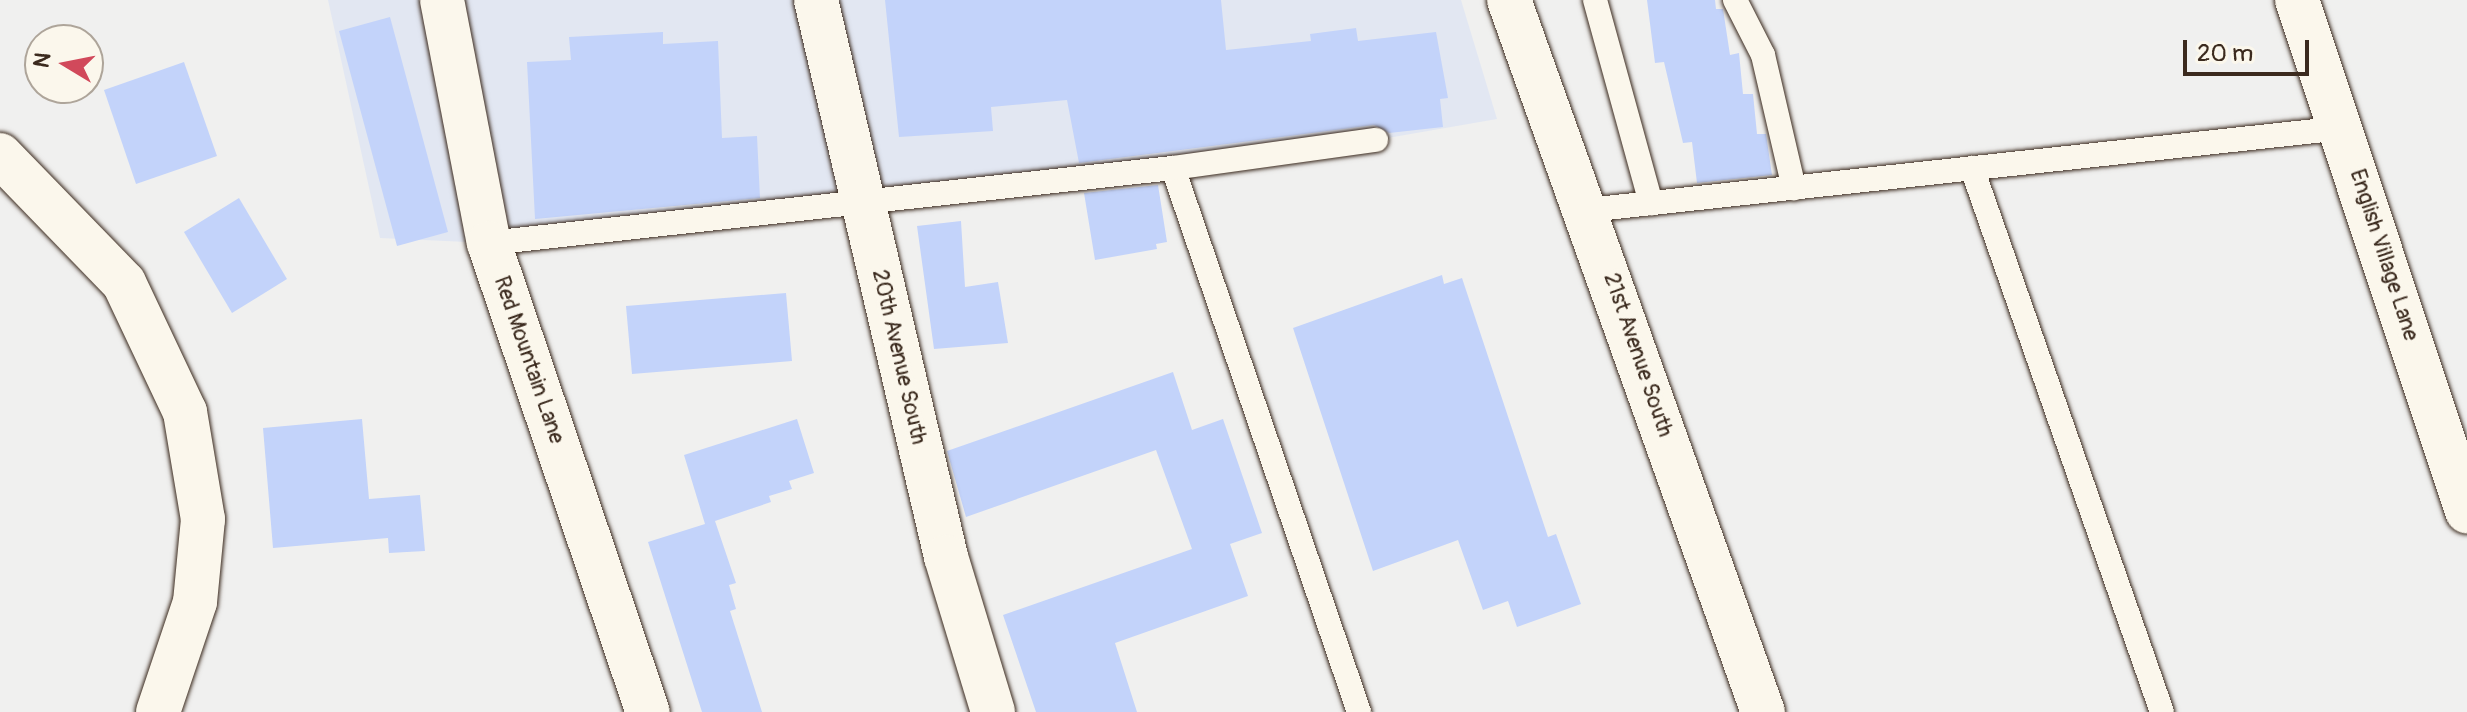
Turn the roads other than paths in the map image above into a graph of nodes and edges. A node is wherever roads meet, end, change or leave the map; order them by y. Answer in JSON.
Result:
{"nodes":[{"id":1,"x":442,"y":0,"type":"edge"},
{"id":2,"x":816,"y":0,"type":"edge"},
{"id":3,"x":1509,"y":0,"type":"edge"},
{"id":4,"x":1595,"y":0,"type":"edge"},
{"id":5,"x":1735,"y":0,"type":"edge"},
{"id":6,"x":2297,"y":0,"type":"edge"},
{"id":7,"x":2343,"y":128,"type":"junction"},
{"id":8,"x":1376,"y":140,"type":"dead end"},
{"id":9,"x":0,"y":155,"type":"edge"},
{"id":10,"x":1173,"y":168,"type":"junction"},
{"id":11,"x":1972,"y":168,"type":"junction"},
{"id":12,"x":1794,"y":188,"type":"junction"},
{"id":13,"x":1651,"y":203,"type":"junction"},
{"id":14,"x":864,"y":204,"type":"junction"},
{"id":15,"x":1588,"y":210,"type":"junction"},
{"id":16,"x":489,"y":243,"type":"junction"},
{"id":17,"x":2467,"y":511,"type":"edge"},
{"id":18,"x":158,"y":712,"type":"edge"},
{"id":19,"x":648,"y":712,"type":"edge"},
{"id":20,"x":993,"y":712,"type":"edge"},
{"id":21,"x":1359,"y":712,"type":"edge"},
{"id":22,"x":1763,"y":712,"type":"edge"},
{"id":23,"x":2162,"y":712,"type":"edge"}],
"edges":[{"from":1,"to":16,"type":"street","name":"Red Mountain Lane"},
{"from":2,"to":14,"type":"street","name":"20th Avenue South"},
{"from":3,"to":15,"type":"street","name":"21st Avenue South"},
{"from":4,"to":13,"type":"lane"},
{"from":5,"to":12,"type":"lane"},
{"from":6,"to":7,"type":"street","name":"English Village Lane"},
{"from":7,"to":11,"type":"lane"},
{"from":7,"to":17,"type":"street","name":"English Village Lane"},
{"from":8,"to":10,"type":"lane"},
{"from":9,"to":18,"type":"street"},
{"from":10,"to":14,"type":"lane"},
{"from":10,"to":21,"type":"lane"},
{"from":11,"to":12,"type":"lane"},
{"from":11,"to":23,"type":"lane"},
{"from":12,"to":13,"type":"lane"},
{"from":13,"to":15,"type":"lane"},
{"from":14,"to":16,"type":"lane"},
{"from":14,"to":20,"type":"street","name":"20th Avenue South"},
{"from":15,"to":22,"type":"street","name":"21st Avenue South"},
{"from":16,"to":19,"type":"street","name":"Red Mountain Lane"}]}
